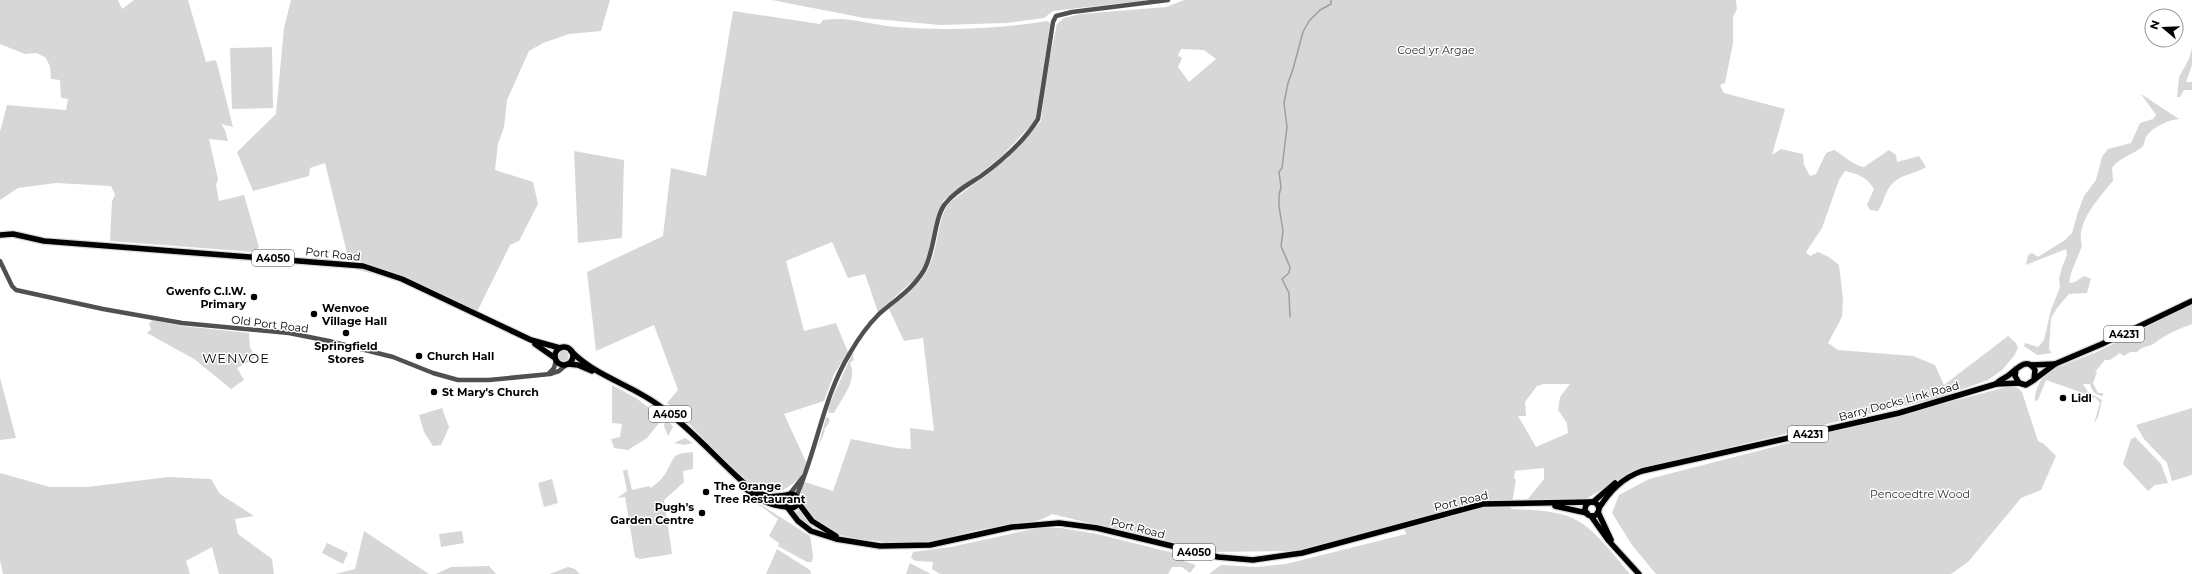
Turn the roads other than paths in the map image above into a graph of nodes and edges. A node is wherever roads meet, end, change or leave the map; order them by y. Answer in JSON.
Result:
{"nodes":[{"id":1,"x":1168,"y":0,"type":"edge"},
{"id":2,"x":0,"y":235,"type":"edge"},
{"id":3,"x":0,"y":261,"type":"edge"},
{"id":4,"x":2192,"y":301,"type":"edge"},
{"id":5,"x":530,"y":340,"type":"junction"},
{"id":6,"x":560,"y":348,"type":"junction"},
{"id":7,"x":571,"y":351,"type":"junction"},
{"id":8,"x":556,"y":359,"type":"junction"},
{"id":9,"x":567,"y":364,"type":"junction"},
{"id":10,"x":2055,"y":364,"type":"junction"},
{"id":11,"x":2031,"y":365,"type":"junction"},
{"id":12,"x":2016,"y":369,"type":"junction"},
{"id":13,"x":549,"y":373,"type":"junction"},
{"id":14,"x":602,"y":374,"type":"junction"},
{"id":15,"x":2035,"y":379,"type":"junction"},
{"id":16,"x":2020,"y":383,"type":"junction"},
{"id":17,"x":1996,"y":384,"type":"junction"},
{"id":18,"x":727,"y":468,"type":"junction"},
{"id":19,"x":804,"y":476,"type":"junction"},
{"id":20,"x":1620,"y":482,"type":"junction"},
{"id":21,"x":788,"y":495,"type":"junction"},
{"id":22,"x":797,"y":499,"type":"junction"},
{"id":23,"x":1592,"y":502,"type":"junction"},
{"id":24,"x":1543,"y":504,"type":"junction"},
{"id":25,"x":788,"y":507,"type":"junction"},
{"id":26,"x":1598,"y":510,"type":"junction"},
{"id":27,"x":1589,"y":514,"type":"junction"},
{"id":28,"x":843,"y":540,"type":"junction"},
{"id":29,"x":1614,"y":546,"type":"junction"},
{"id":30,"x":1639,"y":574,"type":"edge"}],
"edges":[{"from":1,"to":19,"type":"street"},
{"from":2,"to":5,"type":"main road","name":"Port Road","number":"A4050"},
{"from":3,"to":13,"type":"street","name":"Old Port Road"},
{"from":4,"to":10,"type":"main road","number":"A4231"},
{"from":5,"to":6,"type":"main road","name":"Port Road","number":"A4050"},
{"from":5,"to":8,"type":"main road","name":"Port Road","number":"A4050"},
{"from":6,"to":7,"type":"main road","name":"Port Road","number":"A4050"},
{"from":6,"to":8,"type":"main road"},
{"from":7,"to":9,"type":"main road"},
{"from":7,"to":14,"type":"main road","name":"Port Road","number":"A4050"},
{"from":8,"to":9,"type":"main road","name":"Port Road","number":"A4050"},
{"from":8,"to":13,"type":"street"},
{"from":9,"to":13,"type":"street","name":"Old Port Road"},
{"from":9,"to":14,"type":"main road","name":"Port Road","number":"A4050"},
{"from":10,"to":11,"type":"main road","number":"A4231"},
{"from":10,"to":15,"type":"main road","number":"A4231"},
{"from":11,"to":12,"type":"main road","number":"A4231"},
{"from":11,"to":15,"type":"main road"},
{"from":12,"to":16,"type":"main road"},
{"from":12,"to":17,"type":"main road","name":"Barry Docks Link Road","number":"A4231"},
{"from":14,"to":18,"type":"main road","name":"Port Road","number":"A4050"},
{"from":15,"to":16,"type":"main road","number":"A4231"},
{"from":16,"to":17,"type":"main road","name":"Barry Docks Link Road","number":"A4231"},
{"from":17,"to":20,"type":"main road","name":"Barry Docks Link Road","number":"A4231"},
{"from":18,"to":21,"type":"main road","name":"Port Road","number":"A4050"},
{"from":18,"to":25,"type":"main road","name":"Port Road","number":"A4050"},
{"from":19,"to":21,"type":"street"},
{"from":19,"to":22,"type":"street"},
{"from":20,"to":23,"type":"main road","name":"Barry Docks Link Road","number":"A4231"},
{"from":20,"to":26,"type":"main road","name":"Barry Docks Link Road","number":"A4231"},
{"from":21,"to":22,"type":"main road"},
{"from":21,"to":25,"type":"main road"},
{"from":22,"to":25,"type":"main road"},
{"from":22,"to":28,"type":"main road","name":"Port Road","number":"A4050"},
{"from":23,"to":24,"type":"main road","name":"Port Road","number":"A4050"},
{"from":23,"to":26,"type":"main road"},
{"from":23,"to":27,"type":"main road"},
{"from":24,"to":27,"type":"main road","name":"Port Road","number":"A4050"},
{"from":24,"to":28,"type":"main road","name":"Port Road","number":"A4050"},
{"from":25,"to":28,"type":"main road","name":"Port Road","number":"A4050"},
{"from":26,"to":27,"type":"main road"},
{"from":26,"to":29,"type":"main road"},
{"from":27,"to":29,"type":"main road"},
{"from":29,"to":30,"type":"main road"}]}
